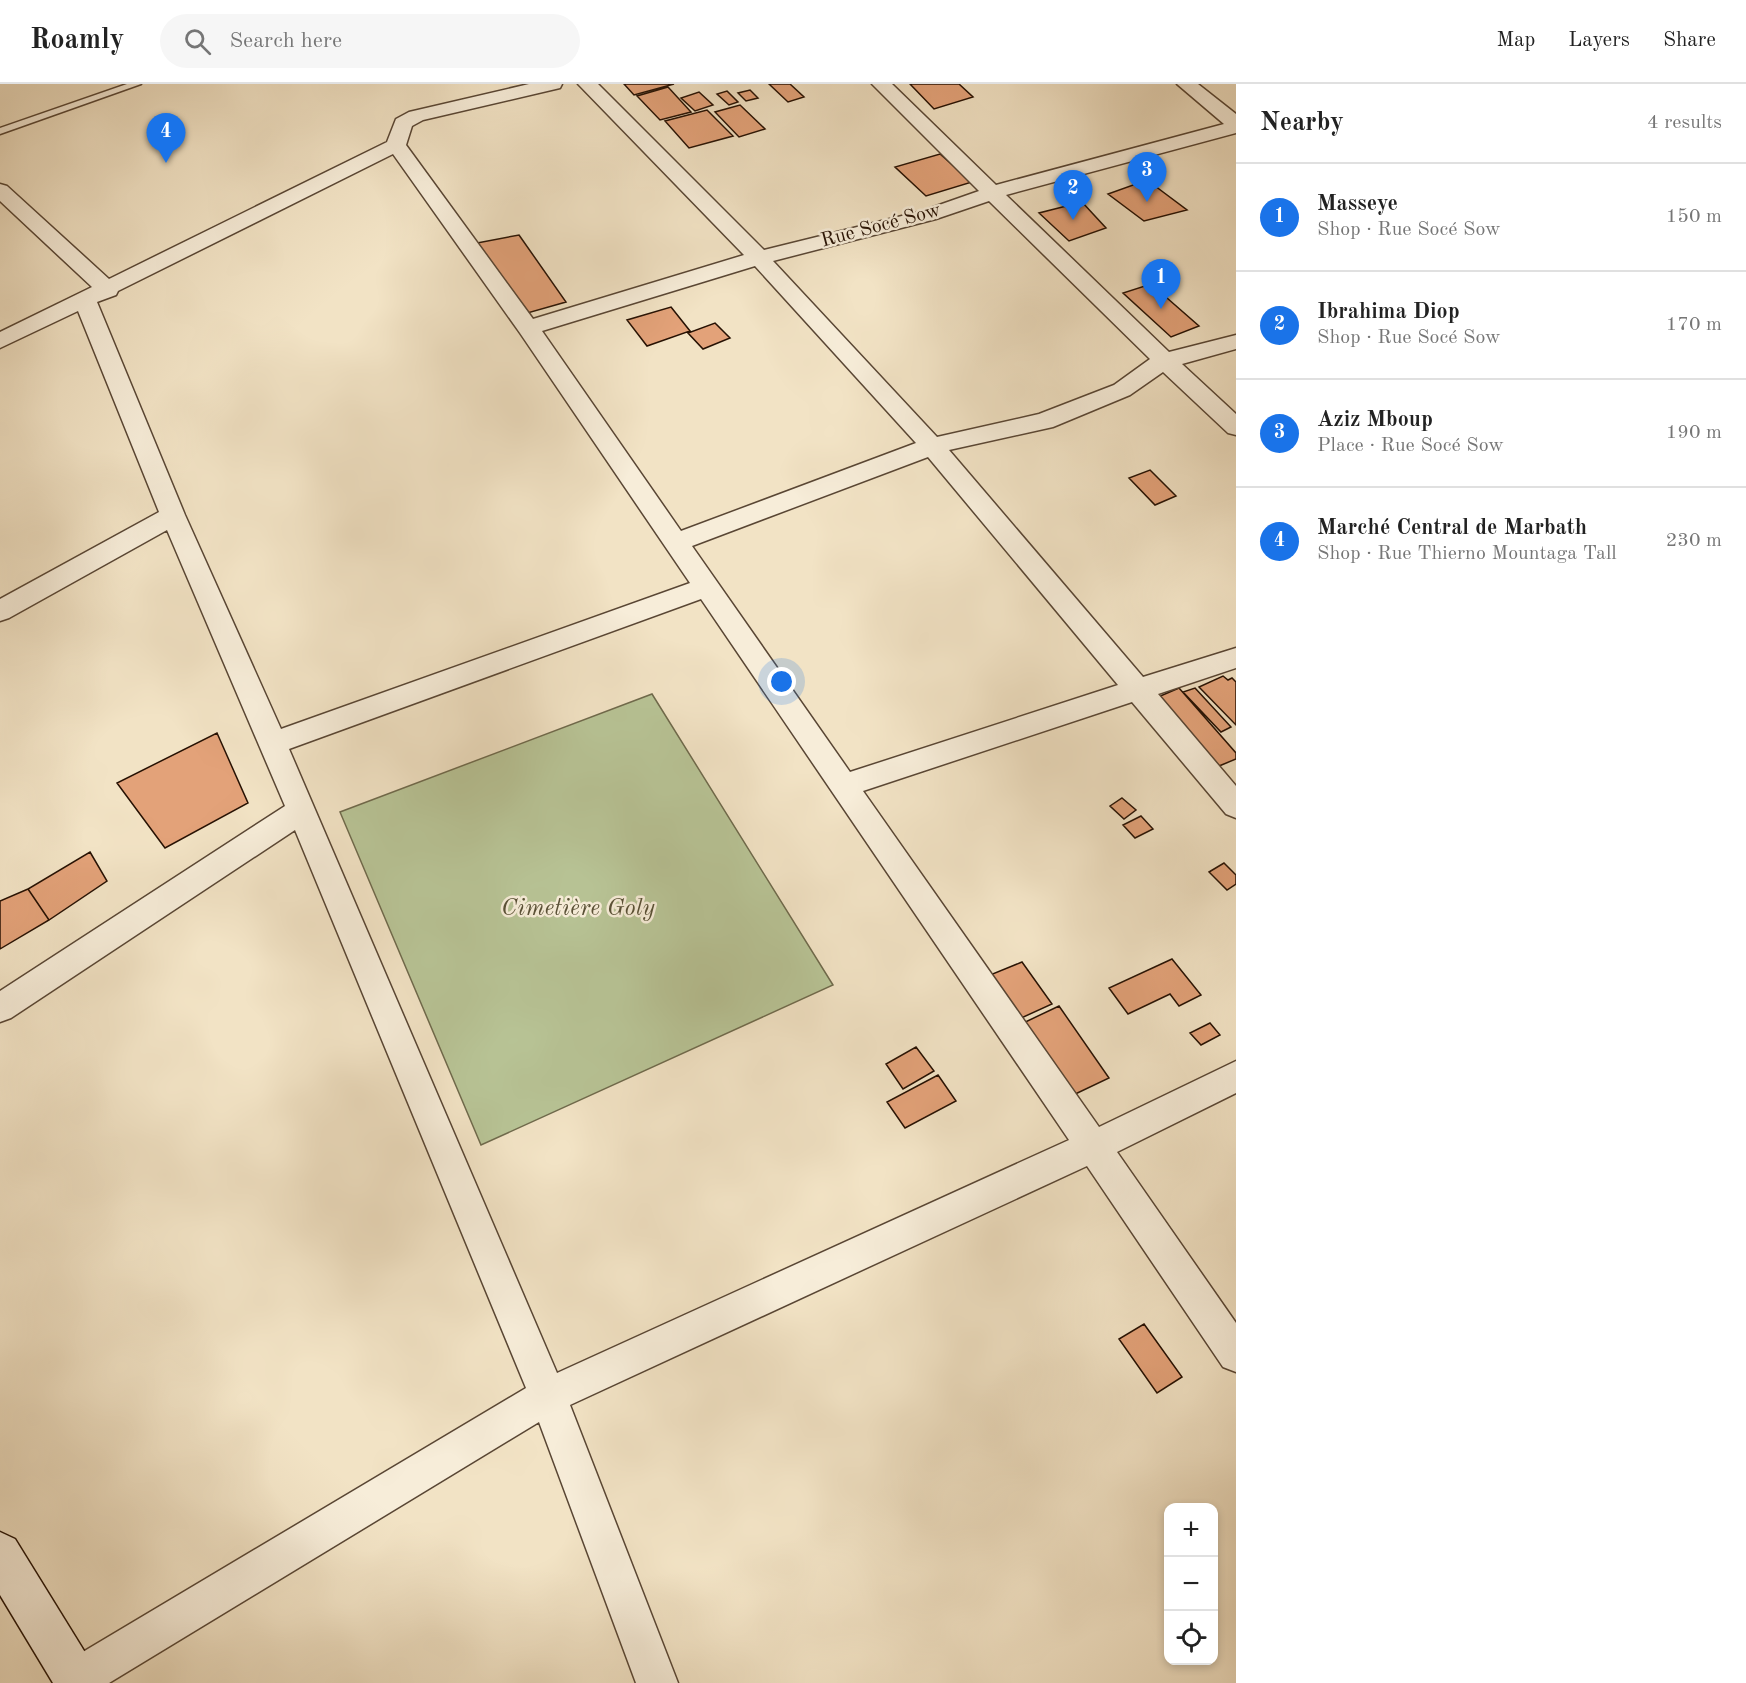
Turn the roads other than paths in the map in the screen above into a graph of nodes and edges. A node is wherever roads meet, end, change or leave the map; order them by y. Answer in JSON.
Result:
{"nodes":[{"id":1,"x":136,"y":84,"type":"edge"},
{"id":2,"x":553,"y":84,"type":"edge"},
{"id":3,"x":587,"y":84,"type":"edge"},
{"id":4,"x":881,"y":84,"type":"edge"},
{"id":5,"x":1186,"y":84,"type":"edge"},
{"id":6,"x":1236,"y":125,"type":"edge"},
{"id":7,"x":0,"y":131,"type":"edge"},
{"id":8,"x":400,"y":134,"type":"junction"},
{"id":9,"x":0,"y":190,"type":"edge"},
{"id":10,"x":994,"y":192,"type":"junction"},
{"id":11,"x":759,"y":258,"type":"junction"},
{"id":12,"x":96,"y":295,"type":"junction"},
{"id":13,"x":528,"y":328,"type":"junction"},
{"id":14,"x":0,"y":341,"type":"edge"},
{"id":15,"x":1236,"y":342,"type":"edge"},
{"id":16,"x":1163,"y":361,"type":"junction"},
{"id":17,"x":1236,"y":427,"type":"edge"},
{"id":18,"x":933,"y":446,"type":"junction"},
{"id":19,"x":172,"y":515,"type":"junction"},
{"id":20,"x":675,"y":543,"type":"junction"},
{"id":21,"x":705,"y":588,"type":"junction"},
{"id":22,"x":0,"y":612,"type":"edge"},
{"id":23,"x":1236,"y":658,"type":"edge"},
{"id":24,"x":1139,"y":691,"type":"junction"},
{"id":25,"x":273,"y":743,"type":"junction"},
{"id":26,"x":842,"y":786,"type":"junction"},
{"id":27,"x":1236,"y":806,"type":"edge"},
{"id":28,"x":300,"y":812,"type":"junction"},
{"id":29,"x":0,"y":1008,"type":"edge"},
{"id":30,"x":1236,"y":1076,"type":"edge"},
{"id":31,"x":1094,"y":1146,"type":"junction"},
{"id":32,"x":1236,"y":1354,"type":"edge"},
{"id":33,"x":548,"y":1396,"type":"junction"},
{"id":34,"x":0,"y":1554,"type":"edge"},
{"id":35,"x":77,"y":1682,"type":"edge"},
{"id":36,"x":657,"y":1683,"type":"edge"}],
"edges":[{"from":1,"to":7,"type":"lane"},
{"from":2,"to":8,"type":"street"},
{"from":3,"to":11,"type":"street"},
{"from":4,"to":10,"type":"street"},
{"from":5,"to":6,"type":"street"},
{"from":6,"to":10,"type":"street","name":"Rue Socé Sow"},
{"from":8,"to":12,"type":"street"},
{"from":8,"to":13,"type":"street"},
{"from":9,"to":12,"type":"street"},
{"from":10,"to":11,"type":"street","name":"Rue Socé Sow"},
{"from":10,"to":16,"type":"street"},
{"from":11,"to":13,"type":"street","name":"Rue Socé Sow"},
{"from":11,"to":18,"type":"street"},
{"from":12,"to":14,"type":"street"},
{"from":12,"to":19,"type":"street"},
{"from":13,"to":20,"type":"street"},
{"from":15,"to":16,"type":"street"},
{"from":16,"to":17,"type":"street"},
{"from":16,"to":18,"type":"street"},
{"from":18,"to":20,"type":"street"},
{"from":18,"to":24,"type":"street"},
{"from":19,"to":22,"type":"street"},
{"from":19,"to":25,"type":"street"},
{"from":20,"to":21,"type":"street"},
{"from":21,"to":25,"type":"street"},
{"from":21,"to":26,"type":"street"},
{"from":23,"to":24,"type":"street"},
{"from":24,"to":26,"type":"street"},
{"from":24,"to":27,"type":"street"},
{"from":25,"to":28,"type":"street"},
{"from":26,"to":31,"type":"street"},
{"from":28,"to":29,"type":"street"},
{"from":28,"to":33,"type":"street"},
{"from":30,"to":31,"type":"street"},
{"from":31,"to":32,"type":"street"},
{"from":31,"to":33,"type":"street"},
{"from":33,"to":35,"type":"street"},
{"from":33,"to":36,"type":"street"},
{"from":34,"to":35,"type":"main road"}]}
